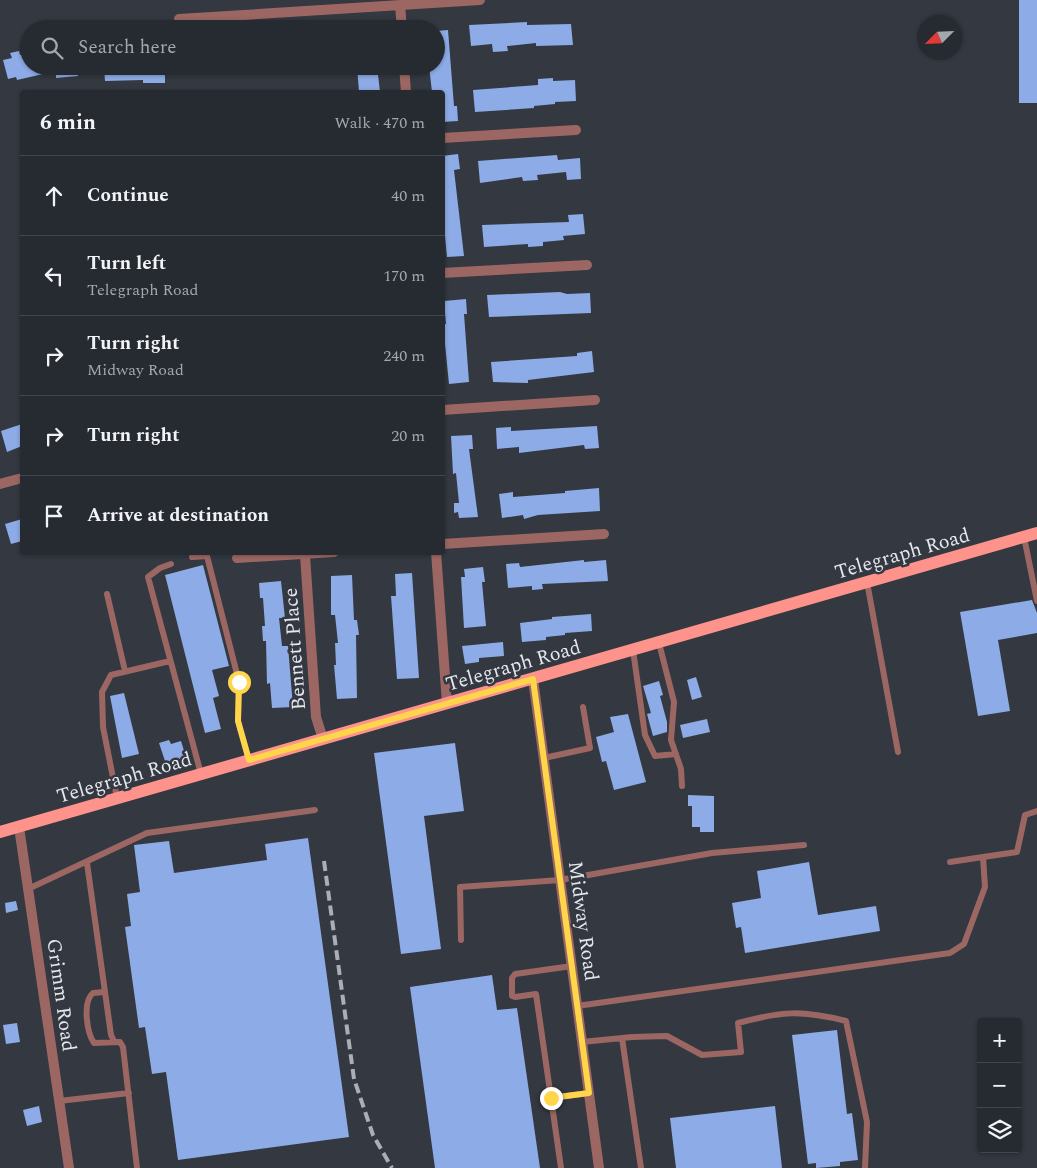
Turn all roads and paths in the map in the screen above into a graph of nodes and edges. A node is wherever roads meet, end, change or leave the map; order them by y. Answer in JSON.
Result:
{"nodes":[{"id":1,"x":480,"y":0,"type":"edge"},
{"id":2,"x":400,"y":5,"type":"junction"},
{"id":3,"x":179,"y":19,"type":"dead end"},
{"id":4,"x":401,"y":20,"type":"edge"},
{"id":5,"x":405,"y":75,"type":"edge"},
{"id":6,"x":406,"y":90,"type":"edge"},
{"id":7,"x":576,"y":130,"type":"dead end"},
{"id":8,"x":445,"y":138,"type":"edge"},
{"id":9,"x":587,"y":265,"type":"dead end"},
{"id":10,"x":445,"y":273,"type":"edge"},
{"id":11,"x":595,"y":400,"type":"dead end"},
{"id":12,"x":445,"y":410,"type":"edge"},
{"id":13,"x":20,"y":479,"type":"edge"},
{"id":14,"x":0,"y":484,"type":"edge"},
{"id":15,"x":1037,"y":533,"type":"edge"},
{"id":16,"x":604,"y":534,"type":"dead end"},
{"id":17,"x":1024,"y":537,"type":"junction"},
{"id":18,"x":445,"y":544,"type":"edge"},
{"id":19,"x":305,"y":555,"type":"joint"},
{"id":20,"x":436,"y":555,"type":"edge"},
{"id":21,"x":192,"y":558,"type":"dead end"},
{"id":22,"x":237,"y":558,"type":"dead end"},
{"id":23,"x":171,"y":564,"type":"dead end"},
{"id":24,"x":867,"y":582,"type":"junction"},
{"id":25,"x":107,"y":594,"type":"dead end"},
{"id":26,"x":1037,"y":601,"type":"edge"},
{"id":27,"x":659,"y":643,"type":"junction"},
{"id":28,"x":633,"y":650,"type":"junction"},
{"id":29,"x":170,"y":661,"type":"junction"},
{"id":30,"x":125,"y":671,"type":"junction"},
{"id":31,"x":533,"y":679,"type":"junction"},
{"id":32,"x":447,"y":704,"type":"junction"},
{"id":33,"x":583,"y":707,"type":"dead end"},
{"id":34,"x":323,"y":739,"type":"junction"},
{"id":35,"x":898,"y":752,"type":"dead end"},
{"id":36,"x":676,"y":754,"type":"junction"},
{"id":37,"x":544,"y":758,"type":"junction"},
{"id":38,"x":249,"y":760,"type":"junction"},
{"id":39,"x":201,"y":774,"type":"junction"},
{"id":40,"x":682,"y":786,"type":"dead end"},
{"id":41,"x":117,"y":798,"type":"junction"},
{"id":42,"x":315,"y":810,"type":"dead end"},
{"id":43,"x":1037,"y":811,"type":"edge"},
{"id":44,"x":20,"y":827,"type":"junction"},
{"id":45,"x":0,"y":832,"type":"edge"},
{"id":46,"x":804,"y":845,"type":"dead end"},
{"id":47,"x":983,"y":857,"type":"junction"},
{"id":48,"x":950,"y":862,"type":"dead end"},
{"id":49,"x":87,"y":863,"type":"junction"},
{"id":50,"x":560,"y":880,"type":"junction"},
{"id":51,"x":28,"y":889,"type":"junction"},
{"id":52,"x":460,"y":940,"type":"dead end"},
{"id":53,"x":572,"y":966,"type":"junction"},
{"id":54,"x":104,"y":992,"type":"junction"},
{"id":55,"x":577,"y":1006,"type":"junction"},
{"id":56,"x":622,"y":1038,"type":"junction"},
{"id":57,"x":114,"y":1041,"type":"junction"},
{"id":58,"x":582,"y":1042,"type":"junction"},
{"id":59,"x":128,"y":1093,"type":"junction"},
{"id":60,"x":589,"y":1093,"type":"junction"},
{"id":61,"x":551,"y":1098,"type":"junction"},
{"id":62,"x":59,"y":1101,"type":"junction"},
{"id":63,"x":69,"y":1168,"type":"edge"},
{"id":64,"x":137,"y":1168,"type":"edge"},
{"id":65,"x":560,"y":1168,"type":"edge"},
{"id":66,"x":600,"y":1168,"type":"edge"},
{"id":67,"x":641,"y":1168,"type":"edge"},
{"id":68,"x":865,"y":1168,"type":"edge"}],
"edges":[{"from":1,"to":2,"type":"street"},
{"from":2,"to":3,"type":"street"},
{"from":2,"to":4,"type":"street"},
{"from":5,"to":6,"type":"street"},
{"from":7,"to":8,"type":"street"},
{"from":9,"to":10,"type":"street"},
{"from":11,"to":12,"type":"street"},
{"from":13,"to":14,"type":"street"},
{"from":15,"to":17,"type":"main road","name":"Telegraph Road"},
{"from":16,"to":18,"type":"street"},
{"from":17,"to":24,"type":"main road","name":"Telegraph Road"},
{"from":17,"to":26,"type":"lane"},
{"from":19,"to":22,"type":"street"},
{"from":19,"to":34,"type":"street","name":"Bennett Place"},
{"from":20,"to":32,"type":"street"},
{"from":21,"to":38,"type":"lane"},
{"from":23,"to":29,"type":"lane"},
{"from":24,"to":27,"type":"main road","name":"Telegraph Road"},
{"from":24,"to":35,"type":"lane"},
{"from":25,"to":30,"type":"lane"},
{"from":27,"to":28,"type":"main road","name":"Telegraph Road"},
{"from":27,"to":36,"type":"lane"},
{"from":28,"to":31,"type":"main road","name":"Telegraph Road"},
{"from":28,"to":36,"type":"lane"},
{"from":29,"to":30,"type":"lane"},
{"from":29,"to":39,"type":"lane"},
{"from":30,"to":41,"type":"lane"},
{"from":31,"to":32,"type":"main road","name":"Telegraph Road"},
{"from":31,"to":37,"type":"street","name":"Midway Road"},
{"from":32,"to":34,"type":"main road","name":"Telegraph Road"},
{"from":33,"to":37,"type":"lane"},
{"from":34,"to":38,"type":"main road","name":"Telegraph Road"},
{"from":36,"to":40,"type":"lane"},
{"from":37,"to":50,"type":"street","name":"Midway Road"},
{"from":38,"to":39,"type":"main road","name":"Telegraph Road"},
{"from":39,"to":41,"type":"main road","name":"Telegraph Road"},
{"from":41,"to":44,"type":"main road","name":"Telegraph Road"},
{"from":42,"to":49,"type":"lane"},
{"from":43,"to":47,"type":"lane"},
{"from":44,"to":45,"type":"main road","name":"Telegraph Road"},
{"from":44,"to":51,"type":"street","name":"Grimm Road"},
{"from":46,"to":50,"type":"lane"},
{"from":47,"to":48,"type":"lane"},
{"from":47,"to":55,"type":"lane"},
{"from":49,"to":51,"type":"lane"},
{"from":49,"to":54,"type":"lane"},
{"from":50,"to":52,"type":"lane"},
{"from":50,"to":53,"type":"street","name":"Midway Road"},
{"from":51,"to":62,"type":"street","name":"Grimm Road"},
{"from":53,"to":55,"type":"street","name":"Midway Road"},
{"from":53,"to":61,"type":"lane"},
{"from":54,"to":57,"type":"lane"},
{"from":54,"to":57,"type":"lane"},
{"from":55,"to":58,"type":"street","name":"Midway Road"},
{"from":56,"to":58,"type":"lane"},
{"from":56,"to":67,"type":"lane"},
{"from":56,"to":68,"type":"lane"},
{"from":57,"to":59,"type":"lane"},
{"from":58,"to":60,"type":"street","name":"Midway Road"},
{"from":59,"to":62,"type":"lane"},
{"from":59,"to":64,"type":"lane"},
{"from":60,"to":61,"type":"lane"},
{"from":60,"to":66,"type":"street","name":"Midway Road"},
{"from":61,"to":65,"type":"lane"},
{"from":62,"to":63,"type":"street","name":"Grimm Road"}]}
